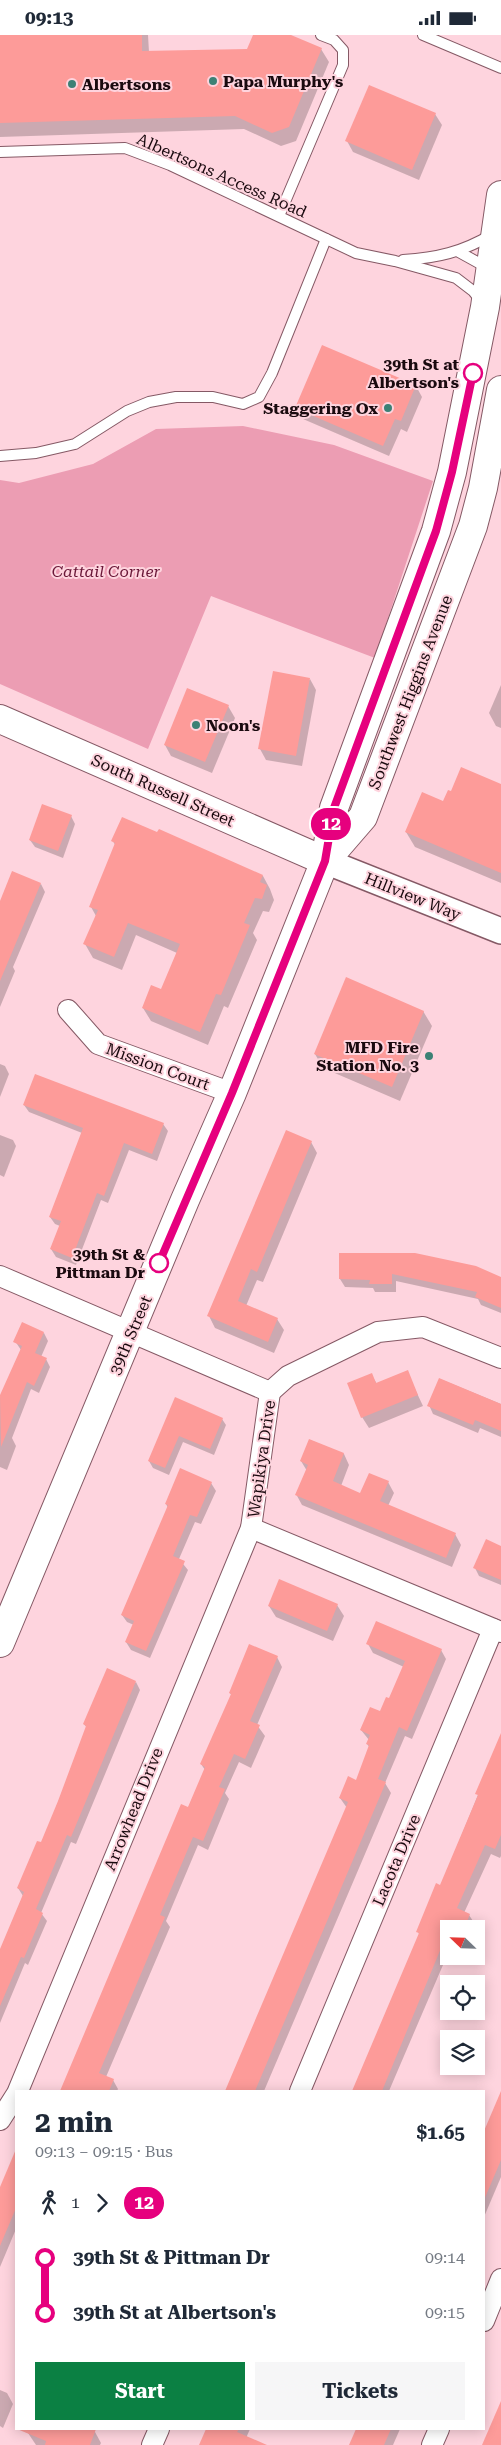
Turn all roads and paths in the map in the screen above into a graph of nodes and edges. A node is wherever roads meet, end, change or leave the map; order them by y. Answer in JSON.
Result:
{"nodes":[{"id":1,"x":321,"y":35,"type":"edge"},
{"id":2,"x":423,"y":35,"type":"edge"},
{"id":3,"x":501,"y":68,"type":"edge"},
{"id":4,"x":0,"y":152,"type":"edge"},
{"id":5,"x":501,"y":195,"type":"edge"},
{"id":6,"x":279,"y":215,"type":"junction"},
{"id":7,"x":496,"y":231,"type":"junction"},
{"id":8,"x":326,"y":239,"type":"junction"},
{"id":9,"x":459,"y":252,"type":"junction"},
{"id":10,"x":395,"y":261,"type":"junction"},
{"id":11,"x":496,"y":274,"type":"edge"},
{"id":12,"x":493,"y":311,"type":"edge"},
{"id":13,"x":501,"y":390,"type":"edge"},
{"id":14,"x":0,"y":456,"type":"edge"},
{"id":15,"x":473,"y":525,"type":"junction"},
{"id":16,"x":0,"y":719,"type":"edge"},
{"id":17,"x":325,"y":861,"type":"junction"},
{"id":18,"x":501,"y":931,"type":"edge"},
{"id":19,"x":68,"y":1010,"type":"dead end"},
{"id":20,"x":232,"y":1093,"type":"junction"},
{"id":21,"x":0,"y":1276,"type":"edge"},
{"id":22,"x":131,"y":1333,"type":"junction"},
{"id":23,"x":501,"y":1358,"type":"edge"},
{"id":24,"x":270,"y":1391,"type":"junction"},
{"id":25,"x":251,"y":1527,"type":"junction"},
{"id":26,"x":3,"y":1628,"type":"edge"},
{"id":27,"x":497,"y":1630,"type":"edge"},
{"id":28,"x":18,"y":2090,"type":"edge"},
{"id":29,"x":300,"y":2090,"type":"edge"},
{"id":30,"x":15,"y":2098,"type":"edge"},
{"id":31,"x":0,"y":2121,"type":"edge"},
{"id":32,"x":501,"y":2279,"type":"edge"},
{"id":33,"x":485,"y":2319,"type":"edge"},
{"id":34,"x":159,"y":2430,"type":"edge"},
{"id":35,"x":439,"y":2430,"type":"edge"},
{"id":36,"x":152,"y":2445,"type":"edge"},
{"id":37,"x":432,"y":2445,"type":"edge"}],
"edges":[{"from":1,"to":6,"type":"lane"},
{"from":2,"to":3,"type":"lane"},
{"from":4,"to":6,"type":"lane","name":"Albertsons Access Road"},
{"from":5,"to":7,"type":"main road","name":"Southwest Higgins Avenue"},
{"from":6,"to":8,"type":"lane","name":"Albertsons Access Road"},
{"from":7,"to":9,"type":"lane"},
{"from":7,"to":11,"type":"main road","name":"Southwest Higgins Avenue"},
{"from":8,"to":10,"type":"lane","name":"Albertsons Access Road"},
{"from":8,"to":14,"type":"lane"},
{"from":9,"to":10,"type":"lane"},
{"from":9,"to":11,"type":"lane"},
{"from":10,"to":12,"type":"lane"},
{"from":11,"to":12,"type":"main road","name":"Southwest Higgins Avenue"},
{"from":12,"to":15,"type":"main road","name":"Southwest Higgins Avenue"},
{"from":12,"to":17,"type":"main road","name":"Southwest Higgins Avenue"},
{"from":13,"to":15,"type":"main road","name":"Southwest Higgins Avenue"},
{"from":15,"to":17,"type":"main road","name":"Southwest Higgins Avenue"},
{"from":16,"to":17,"type":"main road","name":"South Russell Street"},
{"from":17,"to":18,"type":"street","name":"Hillview Way"},
{"from":17,"to":20,"type":"main road","name":"39th Street"},
{"from":19,"to":20,"type":"street","name":"Mission Court"},
{"from":20,"to":22,"type":"main road","name":"39th Street"},
{"from":21,"to":22,"type":"street","name":"Wapikiya Drive"},
{"from":22,"to":24,"type":"street","name":"Wapikiya Drive"},
{"from":22,"to":26,"type":"main road","name":"39th Street"},
{"from":23,"to":24,"type":"street"},
{"from":24,"to":25,"type":"street","name":"Wapikiya Drive"},
{"from":25,"to":27,"type":"street","name":"Wapikiya Drive"},
{"from":25,"to":28,"type":"street","name":"Arrowhead Drive"},
{"from":27,"to":29,"type":"street","name":"Lacota Drive"},
{"from":30,"to":31,"type":"street"},
{"from":32,"to":33,"type":"street"},
{"from":34,"to":36,"type":"street"},
{"from":35,"to":37,"type":"street"}]}
